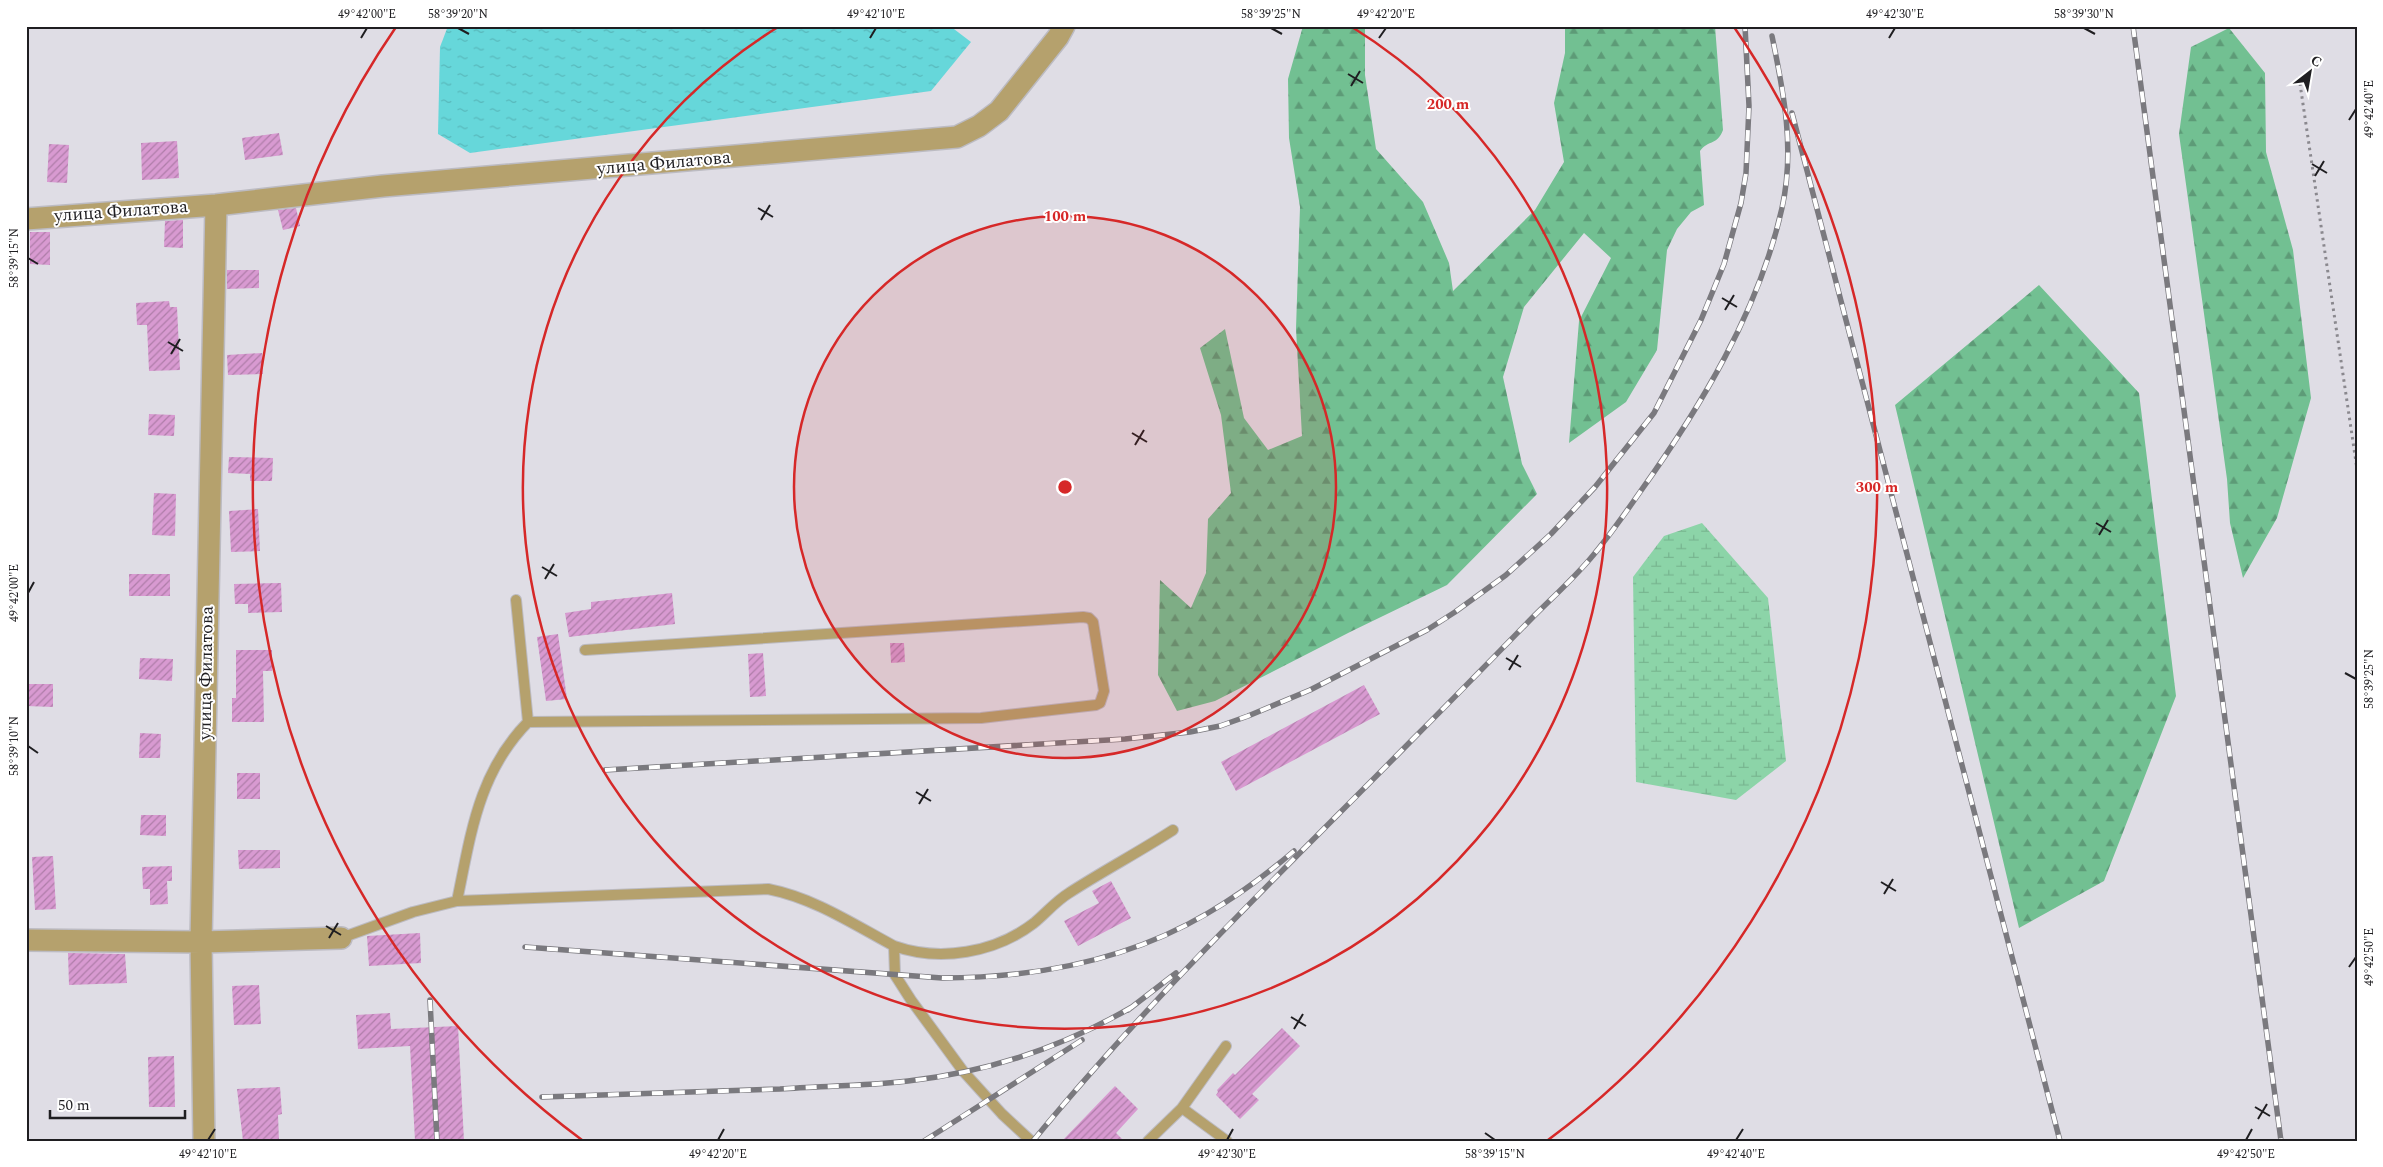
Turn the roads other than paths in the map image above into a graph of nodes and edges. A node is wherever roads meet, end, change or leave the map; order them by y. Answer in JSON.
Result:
{"nodes":[{"id":1,"x":1064,"y":26,"type":"edge"},
{"id":2,"x":216,"y":205,"type":"junction"},
{"id":3,"x":26,"y":218,"type":"edge"},
{"id":4,"x":516,"y":600,"type":"dead end"},
{"id":5,"x":585,"y":650,"type":"dead end"},
{"id":6,"x":528,"y":722,"type":"junction"},
{"id":7,"x":1173,"y":830,"type":"dead end"},
{"id":8,"x":457,"y":901,"type":"junction"},
{"id":9,"x":341,"y":938,"type":"joint"},
{"id":10,"x":26,"y":940,"type":"edge"},
{"id":11,"x":201,"y":942,"type":"junction"},
{"id":12,"x":894,"y":946,"type":"junction"},
{"id":13,"x":1226,"y":1046,"type":"dead end"},
{"id":14,"x":1182,"y":1108,"type":"junction"},
{"id":15,"x":204,"y":1141,"type":"edge"},
{"id":16,"x":1031,"y":1141,"type":"edge"},
{"id":17,"x":1148,"y":1141,"type":"edge"},
{"id":18,"x":1227,"y":1141,"type":"edge"}],
"edges":[{"from":1,"to":2,"type":"street","name":"улица Филатова"},
{"from":2,"to":3,"type":"street","name":"улица Филатова"},
{"from":2,"to":11,"type":"street","name":"улица Филатова"},
{"from":4,"to":6,"type":"lane"},
{"from":5,"to":6,"type":"lane"},
{"from":6,"to":8,"type":"lane"},
{"from":7,"to":12,"type":"lane"},
{"from":8,"to":9,"type":"lane"},
{"from":8,"to":12,"type":"lane"},
{"from":9,"to":11,"type":"street"},
{"from":10,"to":11,"type":"street"},
{"from":11,"to":15,"type":"street","name":"улица Филатова"},
{"from":12,"to":16,"type":"lane"},
{"from":13,"to":14,"type":"lane"},
{"from":14,"to":17,"type":"lane"},
{"from":14,"to":18,"type":"lane"}]}
